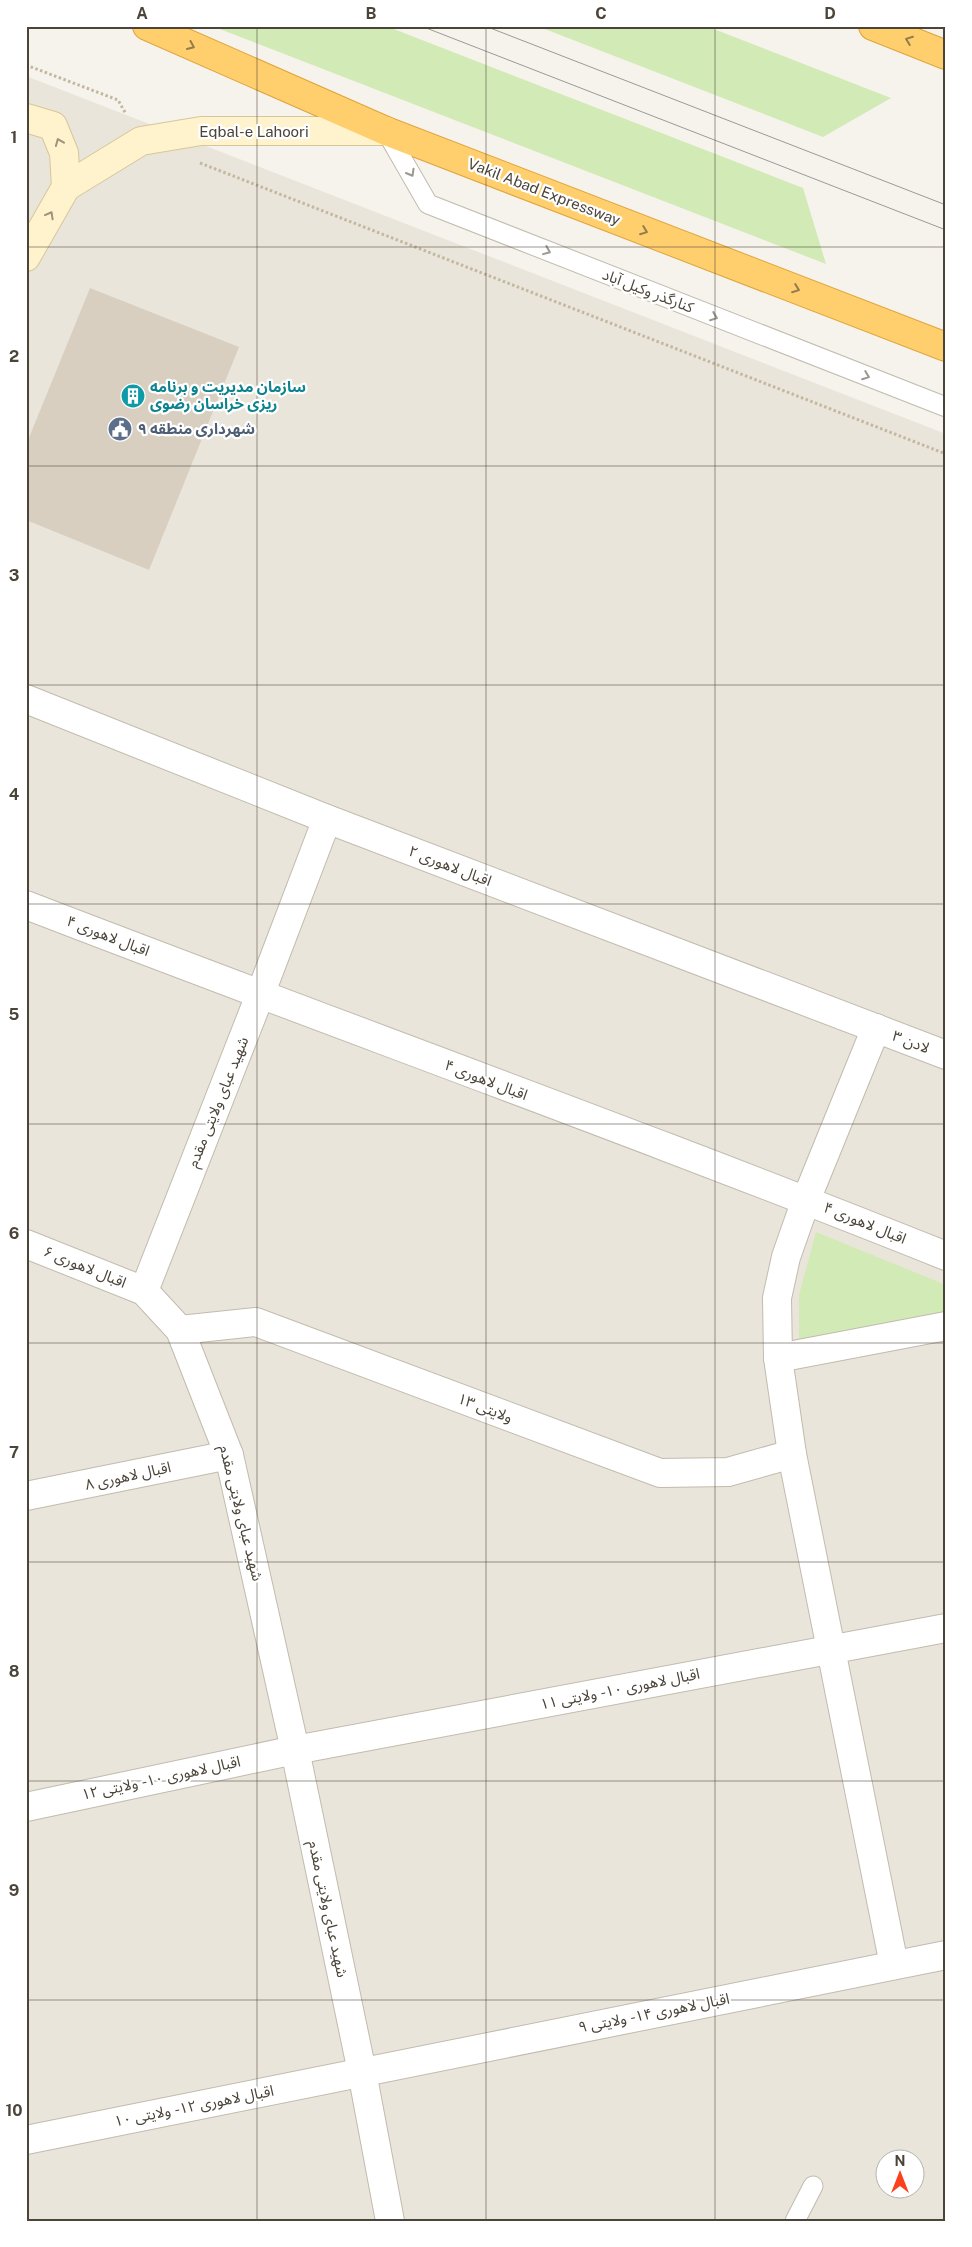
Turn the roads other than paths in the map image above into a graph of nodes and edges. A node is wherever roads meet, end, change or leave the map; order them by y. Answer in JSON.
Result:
{"nodes":[{"id":1,"x":147,"y":26,"type":"edge"},
{"id":2,"x":872,"y":26,"type":"edge"},
{"id":3,"x":946,"y":55,"type":"edge"},
{"id":4,"x":26,"y":118,"type":"edge"},
{"id":5,"x":386,"y":131,"type":"junction"},
{"id":6,"x":66,"y":187,"type":"junction"},
{"id":7,"x":26,"y":257,"type":"edge"},
{"id":8,"x":946,"y":347,"type":"edge"},
{"id":9,"x":946,"y":408,"type":"edge"},
{"id":10,"x":26,"y":699,"type":"edge"},
{"id":11,"x":327,"y":819,"type":"junction"},
{"id":12,"x":26,"y":905,"type":"edge"},
{"id":13,"x":260,"y":995,"type":"junction"},
{"id":14,"x":876,"y":1028,"type":"junction"},
{"id":15,"x":946,"y":1055,"type":"edge"},
{"id":16,"x":806,"y":1200,"type":"junction"},
{"id":17,"x":26,"y":1244,"type":"edge"},
{"id":18,"x":946,"y":1256,"type":"edge"},
{"id":19,"x":144,"y":1291,"type":"junction"},
{"id":20,"x":946,"y":1326,"type":"edge"},
{"id":21,"x":180,"y":1330,"type":"junction"},
{"id":22,"x":778,"y":1358,"type":"junction"},
{"id":23,"x":792,"y":1454,"type":"junction"},
{"id":24,"x":229,"y":1455,"type":"junction"},
{"id":25,"x":26,"y":1496,"type":"edge"},
{"id":26,"x":946,"y":1628,"type":"edge"},
{"id":27,"x":831,"y":1649,"type":"junction"},
{"id":28,"x":295,"y":1750,"type":"junction"},
{"id":29,"x":26,"y":1807,"type":"edge"},
{"id":30,"x":946,"y":1955,"type":"edge"},
{"id":31,"x":894,"y":1965,"type":"junction"},
{"id":32,"x":362,"y":2072,"type":"junction"},
{"id":33,"x":26,"y":2140,"type":"edge"},
{"id":34,"x":813,"y":2186,"type":"dead end"},
{"id":35,"x":390,"y":2221,"type":"edge"},
{"id":36,"x":795,"y":2221,"type":"edge"}],
"edges":[{"from":1,"to":5,"type":"highway","name":"Vakil Abad Expressway","one_way":true},
{"from":3,"to":2,"type":"highway","one_way":true},
{"from":6,"to":4,"type":"main road","one_way":true},
{"from":5,"to":6,"type":"main road","name":"Eqbal-e Lahoori"},
{"from":5,"to":8,"type":"highway","name":"Vakil Abad Expressway","one_way":true},
{"from":5,"to":9,"type":"lane","name":"کنارگذر وکیل آباد","one_way":true},
{"from":7,"to":6,"type":"main road","name":"Eqbal-e Lahoori","one_way":true},
{"from":10,"to":11,"type":"street","name":"اقبال لاهوری ۲"},
{"from":11,"to":13,"type":"street","name":"شهید عبای ولایتی مقدم"},
{"from":11,"to":14,"type":"street","name":"اقبال لاهوری ۲"},
{"from":12,"to":13,"type":"street","name":"اقبال لاهوری ۴"},
{"from":13,"to":16,"type":"street","name":"اقبال لاهوری ۴"},
{"from":13,"to":19,"type":"street","name":"شهید عبای ولایتی مقدم"},
{"from":14,"to":15,"type":"street","name":"لادن ۳"},
{"from":14,"to":16,"type":"street"},
{"from":16,"to":18,"type":"street","name":"اقبال لاهوری ۴"},
{"from":16,"to":22,"type":"street"},
{"from":17,"to":19,"type":"street","name":"اقبال لاهوری ۶"},
{"from":19,"to":21,"type":"street","name":"شهید عبای ولایتی مقدم"},
{"from":20,"to":22,"type":"street"},
{"from":21,"to":23,"type":"street","name":"ولایتی ۱۳"},
{"from":21,"to":24,"type":"street","name":"شهید عبای ولایتی مقدم"},
{"from":22,"to":23,"type":"street"},
{"from":23,"to":27,"type":"street"},
{"from":24,"to":25,"type":"street","name":"اقبال لاهوری ۸"},
{"from":24,"to":28,"type":"street","name":"شهید عبای ولایتی مقدم"},
{"from":26,"to":27,"type":"street","name":"اقبال لاهوری ۱۰ - ولایتی ۱۱"},
{"from":27,"to":28,"type":"street","name":"اقبال لاهوری ۱۰ - ولایتی ۱۱"},
{"from":27,"to":31,"type":"street"},
{"from":28,"to":29,"type":"street","name":"اقبال لاهوری ۱۰ - ولایتی ۱۲"},
{"from":28,"to":32,"type":"street","name":"شهید عبای ولایتی مقدم"},
{"from":30,"to":31,"type":"street","name":"اقبال لاهوری ۱۴ - ولایتی ۹"},
{"from":31,"to":32,"type":"street","name":"اقبال لاهوری ۱۴ - ولایتی ۹"},
{"from":32,"to":33,"type":"street","name":"اقبال لاهوری ۱۲ - ولایتی ۱۰"},
{"from":32,"to":35,"type":"street","name":"شهید عبای ولایتی مقدم"},
{"from":34,"to":36,"type":"lane"}]}
